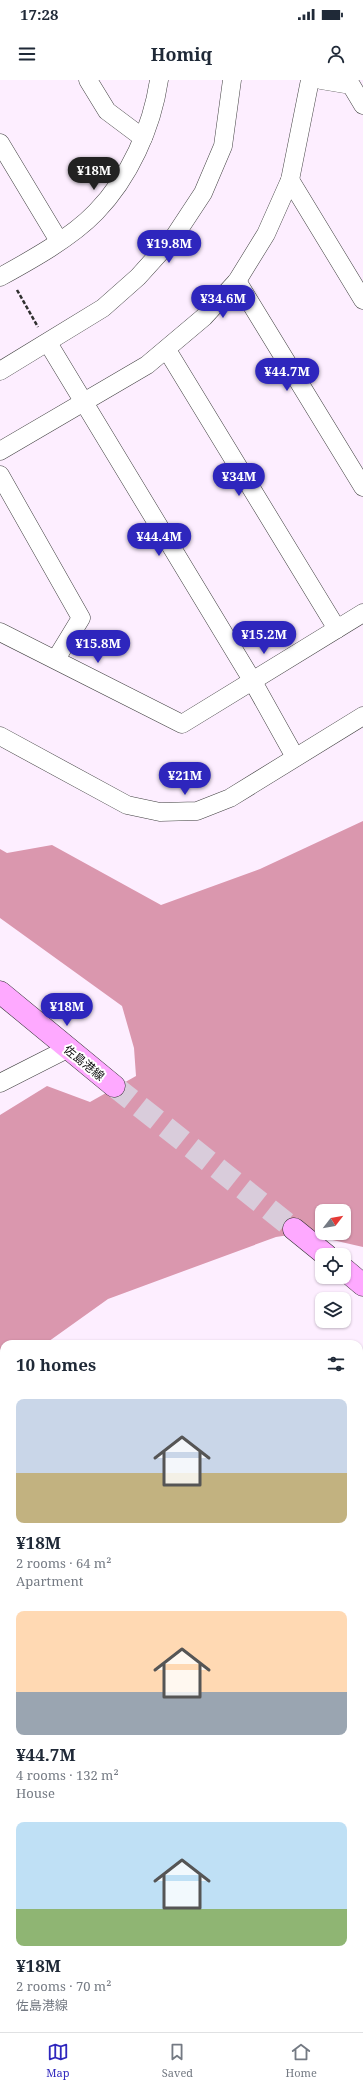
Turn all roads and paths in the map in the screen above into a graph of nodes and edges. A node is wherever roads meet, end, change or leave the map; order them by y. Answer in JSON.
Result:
{"nodes":[{"id":1,"x":88,"y":80,"type":"edge"},
{"id":2,"x":160,"y":80,"type":"edge"},
{"id":3,"x":232,"y":80,"type":"edge"},
{"id":4,"x":310,"y":80,"type":"edge"},
{"id":5,"x":321,"y":80,"type":"edge"},
{"id":6,"x":363,"y":105,"type":"edge"},
{"id":7,"x":143,"y":138,"type":"junction"},
{"id":8,"x":0,"y":143,"type":"edge"},
{"id":9,"x":290,"y":180,"type":"junction"},
{"id":10,"x":59,"y":241,"type":"junction"},
{"id":11,"x":4,"y":275,"type":"edge"},
{"id":12,"x":237,"y":281,"type":"junction"},
{"id":13,"x":363,"y":300,"type":"edge"},
{"id":14,"x":48,"y":343,"type":"junction"},
{"id":15,"x":167,"y":350,"type":"junction"},
{"id":16,"x":0,"y":371,"type":"edge"},
{"id":17,"x":83,"y":402,"type":"junction"},
{"id":18,"x":0,"y":451,"type":"edge"},
{"id":19,"x":0,"y":475,"type":"edge"},
{"id":20,"x":363,"y":487,"type":"edge"},
{"id":21,"x":363,"y":613,"type":"edge"},
{"id":22,"x":336,"y":629,"type":"junction"},
{"id":23,"x":0,"y":632,"type":"edge"},
{"id":24,"x":56,"y":659,"type":"junction"},
{"id":25,"x":252,"y":680,"type":"junction"},
{"id":26,"x":363,"y":716,"type":"edge"},
{"id":27,"x":0,"y":736,"type":"edge"},
{"id":28,"x":295,"y":757,"type":"junction"},
{"id":29,"x":0,"y":992,"type":"edge"},
{"id":30,"x":67,"y":1049,"type":"junction"},
{"id":31,"x":0,"y":1082,"type":"edge"},
{"id":32,"x":114,"y":1086,"type":"tunnel mouth"},
{"id":33,"x":294,"y":1229,"type":"tunnel mouth"},
{"id":34,"x":317,"y":1248,"type":"edge"},
{"id":35,"x":351,"y":1275,"type":"edge"},
{"id":36,"x":363,"y":1285,"type":"edge"}],
"edges":[{"from":1,"to":7,"type":"street"},
{"from":2,"to":7,"type":"street"},
{"from":3,"to":14,"type":"street"},
{"from":4,"to":9,"type":"street"},
{"from":5,"to":6,"type":"street"},
{"from":7,"to":10,"type":"street"},
{"from":8,"to":10,"type":"street"},
{"from":9,"to":12,"type":"street"},
{"from":9,"to":13,"type":"street"},
{"from":10,"to":11,"type":"street"},
{"from":11,"to":14,"type":"path"},
{"from":12,"to":15,"type":"street"},
{"from":12,"to":20,"type":"street"},
{"from":14,"to":16,"type":"street"},
{"from":14,"to":17,"type":"street"},
{"from":15,"to":17,"type":"street"},
{"from":15,"to":22,"type":"street"},
{"from":17,"to":18,"type":"street"},
{"from":17,"to":25,"type":"street"},
{"from":19,"to":24,"type":"street"},
{"from":21,"to":22,"type":"street"},
{"from":22,"to":25,"type":"street"},
{"from":23,"to":24,"type":"street"},
{"from":24,"to":25,"type":"street"},
{"from":25,"to":28,"type":"street"},
{"from":26,"to":28,"type":"street"},
{"from":27,"to":28,"type":"street"},
{"from":29,"to":30,"type":"main road","name":"佐島港線"},
{"from":30,"to":31,"type":"street"},
{"from":30,"to":32,"type":"main road","name":"佐島港線"},
{"from":33,"to":34,"type":"main road"},
{"from":35,"to":36,"type":"main road"}]}
